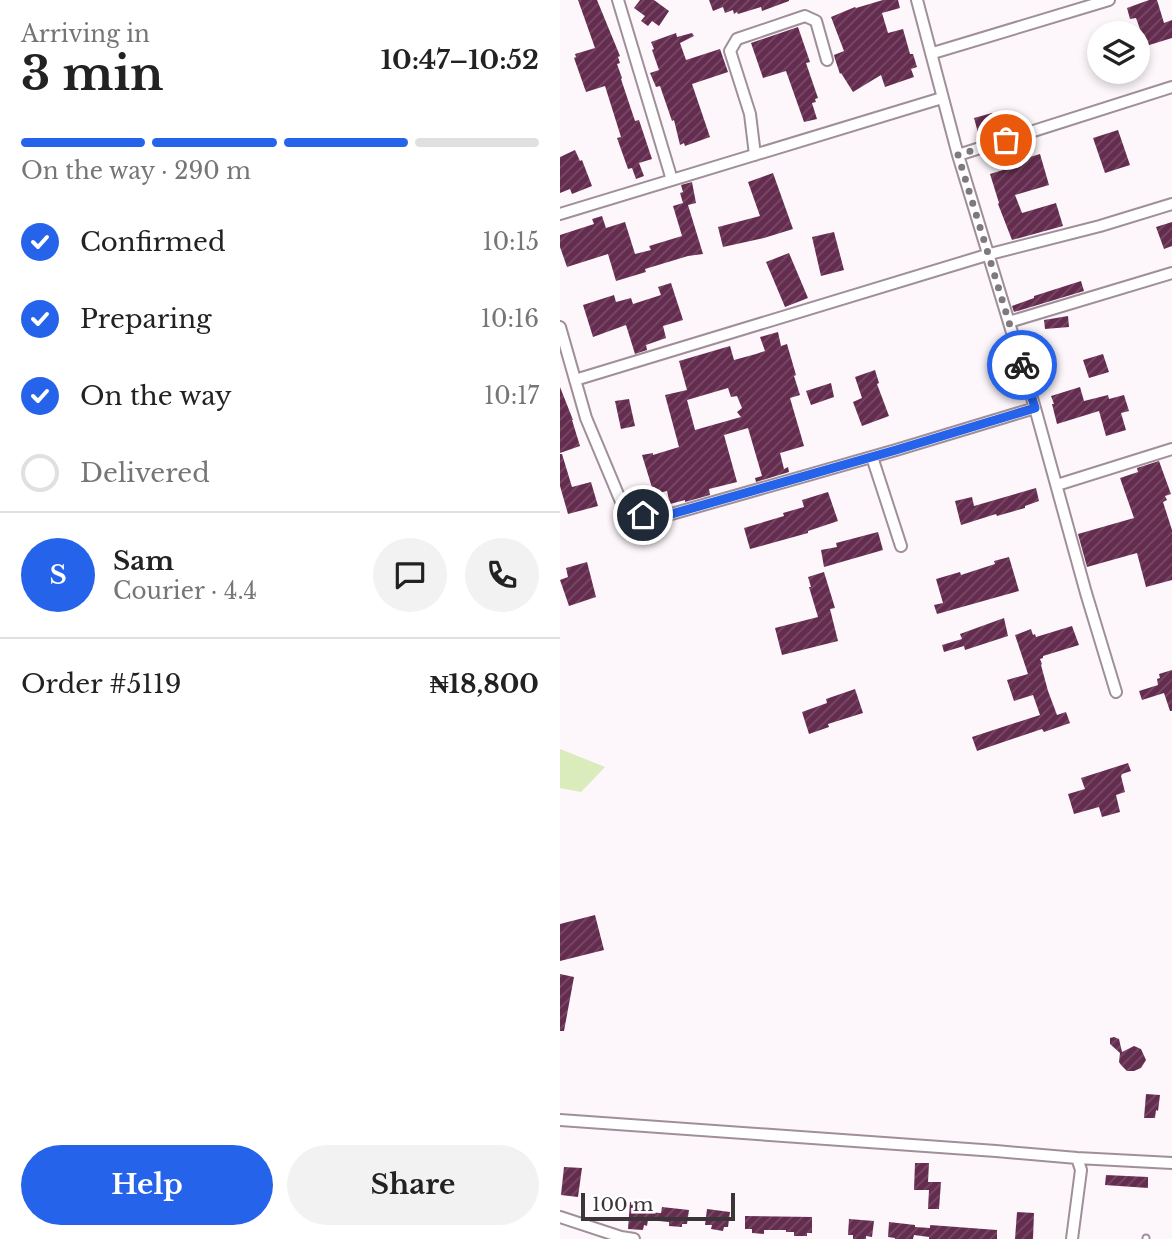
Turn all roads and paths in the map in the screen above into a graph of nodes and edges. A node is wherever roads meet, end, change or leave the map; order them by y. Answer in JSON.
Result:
{"nodes":[{"id":1,"x":618,"y":0,"type":"edge"},
{"id":2,"x":917,"y":0,"type":"edge"},
{"id":3,"x":1109,"y":0,"type":"edge"},
{"id":4,"x":933,"y":53,"type":"junction"},
{"id":5,"x":827,"y":60,"type":"dead end"},
{"id":6,"x":1172,"y":87,"type":"edge"},
{"id":7,"x":942,"y":98,"type":"junction"},
{"id":8,"x":755,"y":155,"type":"junction"},
{"id":9,"x":958,"y":155,"type":"junction"},
{"id":10,"x":672,"y":180,"type":"junction"},
{"id":11,"x":1172,"y":204,"type":"edge"},
{"id":12,"x":560,"y":214,"type":"edge"},
{"id":13,"x":989,"y":254,"type":"junction"},
{"id":14,"x":1172,"y":273,"type":"edge"},
{"id":15,"x":1009,"y":322,"type":"junction"},
{"id":16,"x":560,"y":327,"type":"edge"},
{"id":17,"x":575,"y":380,"type":"junction"},
{"id":18,"x":1035,"y":408,"type":"junction"},
{"id":19,"x":1172,"y":449,"type":"edge"},
{"id":20,"x":872,"y":457,"type":"junction"},
{"id":21,"x":1057,"y":485,"type":"junction"},
{"id":22,"x":901,"y":546,"type":"dead end"},
{"id":23,"x":1116,"y":692,"type":"dead end"},
{"id":24,"x":560,"y":1120,"type":"edge"},
{"id":25,"x":1077,"y":1158,"type":"junction"},
{"id":26,"x":1172,"y":1163,"type":"edge"},
{"id":27,"x":560,"y":1217,"type":"edge"},
{"id":28,"x":634,"y":1239,"type":"edge"},
{"id":29,"x":1072,"y":1239,"type":"edge"}],
"edges":[{"from":1,"to":10,"type":"street"},
{"from":2,"to":4,"type":"street"},
{"from":3,"to":4,"type":"street"},
{"from":4,"to":7,"type":"street"},
{"from":5,"to":8,"type":"street"},
{"from":6,"to":9,"type":"street"},
{"from":7,"to":8,"type":"street"},
{"from":7,"to":9,"type":"street"},
{"from":8,"to":10,"type":"street"},
{"from":9,"to":13,"type":"street"},
{"from":10,"to":12,"type":"street"},
{"from":11,"to":13,"type":"street"},
{"from":13,"to":15,"type":"street"},
{"from":13,"to":17,"type":"street"},
{"from":14,"to":15,"type":"street"},
{"from":15,"to":18,"type":"street"},
{"from":16,"to":17,"type":"street"},
{"from":17,"to":20,"type":"street"},
{"from":18,"to":20,"type":"street"},
{"from":18,"to":21,"type":"street"},
{"from":19,"to":21,"type":"street"},
{"from":20,"to":22,"type":"street"},
{"from":21,"to":23,"type":"street"},
{"from":24,"to":25,"type":"street"},
{"from":25,"to":26,"type":"street"},
{"from":25,"to":29,"type":"street"},
{"from":27,"to":28,"type":"street"}]}
